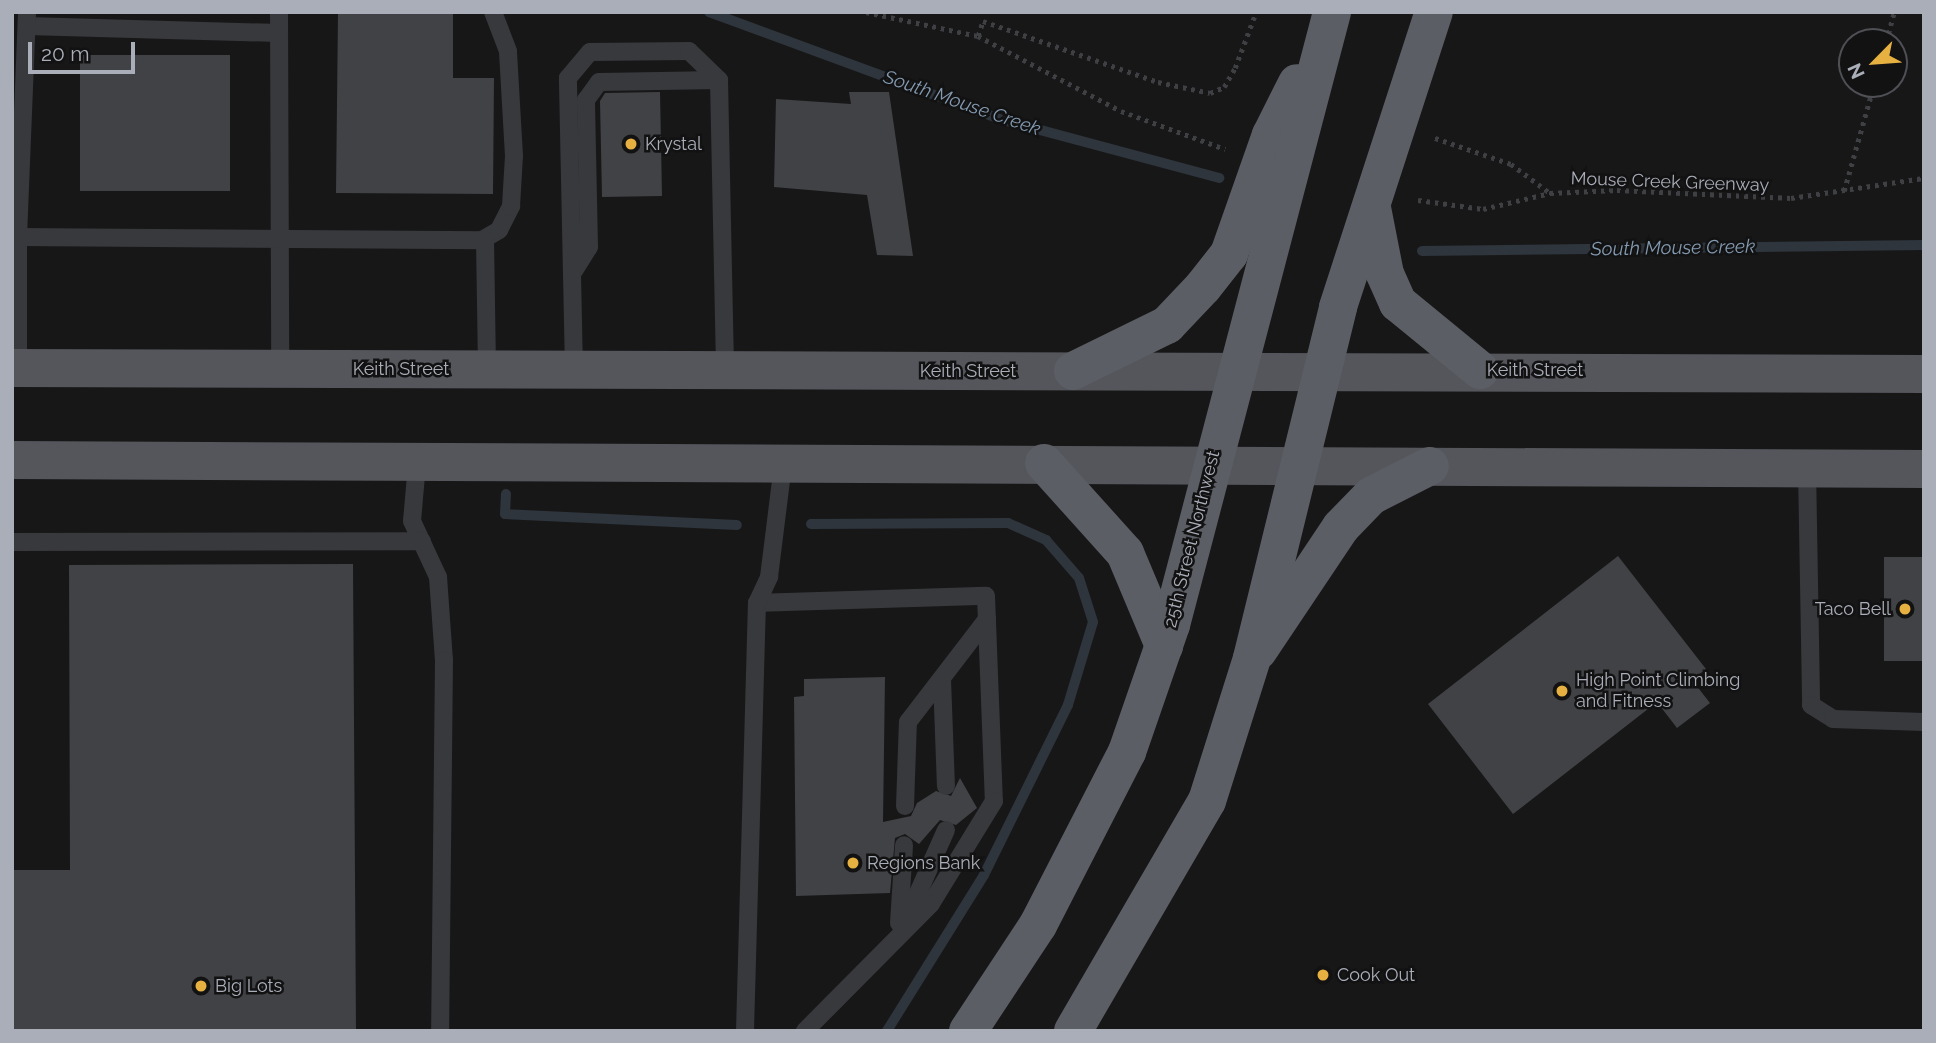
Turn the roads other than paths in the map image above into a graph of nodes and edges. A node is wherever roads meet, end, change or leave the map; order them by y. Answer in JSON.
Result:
{"nodes":[{"id":1,"x":279,"y":12,"type":"edge"},
{"id":2,"x":492,"y":12,"type":"edge"},
{"id":3,"x":1434,"y":12,"type":"edge"},
{"id":4,"x":1332,"y":14,"type":"edge"},
{"id":5,"x":27,"y":19,"type":"edge"},
{"id":6,"x":279,"y":33,"type":"junction"},
{"id":7,"x":719,"y":80,"type":"junction"},
{"id":8,"x":1371,"y":208,"type":"junction"},
{"id":9,"x":15,"y":237,"type":"edge"},
{"id":10,"x":278,"y":238,"type":"junction"},
{"id":11,"x":482,"y":240,"type":"junction"},
{"id":12,"x":572,"y":274,"type":"junction"},
{"id":13,"x":15,"y":368,"type":"edge"},
{"id":14,"x":280,"y":368,"type":"junction"},
{"id":15,"x":487,"y":369,"type":"junction"},
{"id":16,"x":574,"y":370,"type":"junction"},
{"id":17,"x":725,"y":370,"type":"junction"},
{"id":18,"x":1320,"y":370,"type":"junction"},
{"id":19,"x":1480,"y":370,"type":"junction"},
{"id":20,"x":1073,"y":371,"type":"junction"},
{"id":21,"x":1237,"y":371,"type":"junction"},
{"id":22,"x":1924,"y":374,"type":"edge"},
{"id":23,"x":12,"y":460,"type":"edge"},
{"id":24,"x":1044,"y":463,"type":"junction"},
{"id":25,"x":417,"y":464,"type":"junction"},
{"id":26,"x":783,"y":465,"type":"junction"},
{"id":27,"x":1295,"y":465,"type":"junction"},
{"id":28,"x":1210,"y":466,"type":"junction"},
{"id":29,"x":1430,"y":466,"type":"junction"},
{"id":30,"x":1807,"y":468,"type":"junction"},
{"id":31,"x":1924,"y":469,"type":"edge"},
{"id":32,"x":12,"y":541,"type":"edge"},
{"id":33,"x":422,"y":541,"type":"junction"},
{"id":34,"x":757,"y":603,"type":"junction"},
{"id":35,"x":987,"y":619,"type":"junction"},
{"id":36,"x":1164,"y":646,"type":"junction"},
{"id":37,"x":1252,"y":658,"type":"junction"},
{"id":38,"x":942,"y":678,"type":"junction"},
{"id":39,"x":1924,"y":722,"type":"edge"},
{"id":40,"x":946,"y":786,"type":"dead end"},
{"id":41,"x":905,"y":806,"type":"dead end"},
{"id":42,"x":946,"y":830,"type":"dead end"},
{"id":43,"x":904,"y":845,"type":"dead end"},
{"id":44,"x":899,"y":937,"type":"junction"},
{"id":45,"x":440,"y":1031,"type":"edge"},
{"id":46,"x":745,"y":1031,"type":"edge"},
{"id":47,"x":805,"y":1031,"type":"edge"},
{"id":48,"x":968,"y":1031,"type":"edge"},
{"id":49,"x":1073,"y":1031,"type":"edge"}],
"edges":[{"from":1,"to":6,"type":"lane"},
{"from":2,"to":11,"type":"lane"},
{"from":3,"to":8,"type":"highway"},
{"from":4,"to":20,"type":"highway"},
{"from":4,"to":21,"type":"highway","name":"25th Street Northwest"},
{"from":5,"to":6,"type":"lane"},
{"from":5,"to":9,"type":"lane"},
{"from":6,"to":10,"type":"lane"},
{"from":7,"to":12,"type":"lane"},
{"from":7,"to":12,"type":"lane"},
{"from":7,"to":17,"type":"lane"},
{"from":8,"to":18,"type":"highway"},
{"from":8,"to":19,"type":"highway"},
{"from":9,"to":10,"type":"lane"},
{"from":9,"to":13,"type":"lane"},
{"from":10,"to":11,"type":"lane"},
{"from":10,"to":14,"type":"lane"},
{"from":11,"to":15,"type":"lane"},
{"from":12,"to":16,"type":"lane"},
{"from":13,"to":14,"type":"main road","name":"Keith Street"},
{"from":14,"to":15,"type":"main road","name":"Keith Street"},
{"from":15,"to":16,"type":"main road","name":"Keith Street"},
{"from":16,"to":17,"type":"main road","name":"Keith Street"},
{"from":17,"to":20,"type":"main road","name":"Keith Street"},
{"from":18,"to":19,"type":"main road","name":"Keith Street"},
{"from":18,"to":21,"type":"main road","name":"Keith Street"},
{"from":18,"to":27,"type":"highway"},
{"from":19,"to":22,"type":"main road","name":"Keith Street"},
{"from":20,"to":21,"type":"main road","name":"Keith Street"},
{"from":21,"to":28,"type":"highway","name":"25th Street Northwest"},
{"from":23,"to":25,"type":"main road"},
{"from":24,"to":26,"type":"main road"},
{"from":24,"to":28,"type":"main road"},
{"from":24,"to":36,"type":"highway"},
{"from":25,"to":26,"type":"main road"},
{"from":25,"to":33,"type":"lane"},
{"from":26,"to":34,"type":"lane"},
{"from":27,"to":28,"type":"main road"},
{"from":27,"to":29,"type":"main road"},
{"from":27,"to":37,"type":"highway"},
{"from":28,"to":36,"type":"highway","name":"25th Street Northwest"},
{"from":29,"to":30,"type":"main road"},
{"from":29,"to":37,"type":"highway"},
{"from":30,"to":31,"type":"main road"},
{"from":30,"to":39,"type":"lane"},
{"from":32,"to":33,"type":"lane"},
{"from":33,"to":45,"type":"lane"},
{"from":34,"to":35,"type":"lane"},
{"from":34,"to":46,"type":"lane"},
{"from":35,"to":38,"type":"lane"},
{"from":35,"to":44,"type":"lane"},
{"from":36,"to":48,"type":"highway","name":"25th Street Northwest"},
{"from":37,"to":49,"type":"highway"},
{"from":38,"to":40,"type":"lane"},
{"from":38,"to":41,"type":"lane"},
{"from":42,"to":44,"type":"lane"},
{"from":43,"to":44,"type":"lane"},
{"from":44,"to":47,"type":"lane"}]}
